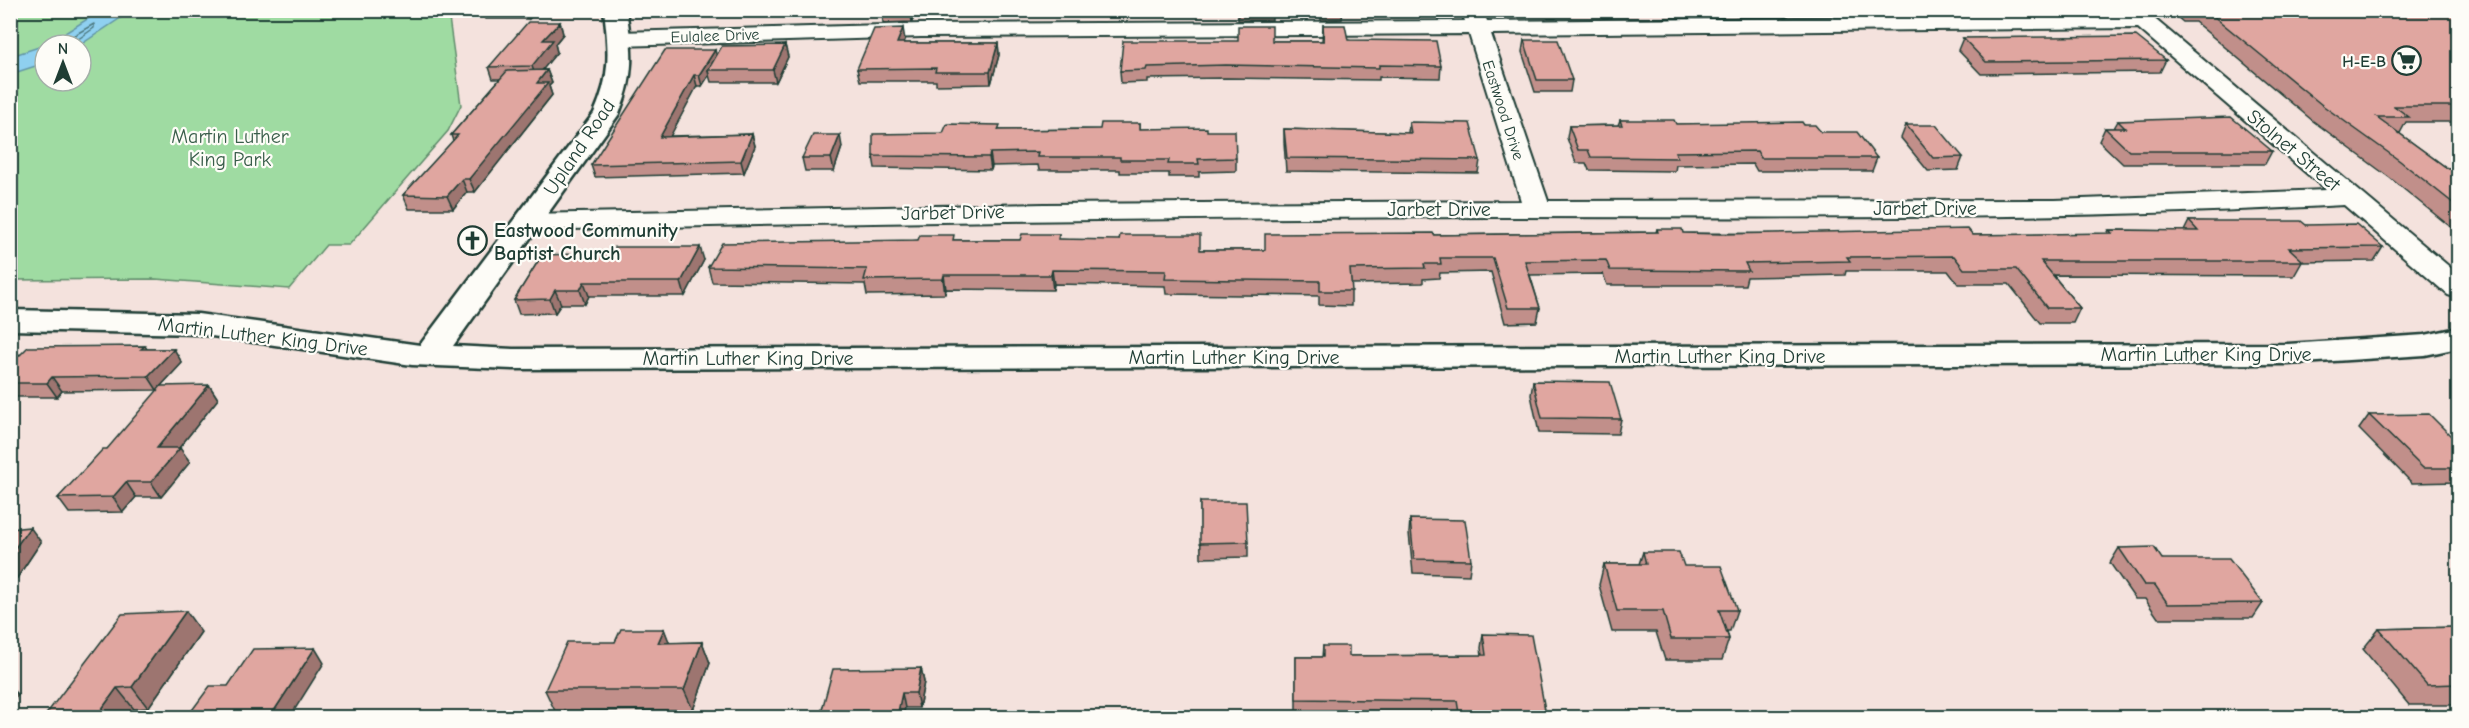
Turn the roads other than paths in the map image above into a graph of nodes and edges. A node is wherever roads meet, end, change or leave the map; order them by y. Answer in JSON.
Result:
{"nodes":[{"id":1,"x":615,"y":10,"type":"edge"},
{"id":2,"x":2137,"y":16,"type":"edge"},
{"id":3,"x":1474,"y":19,"type":"edge"},
{"id":4,"x":619,"y":39,"type":"junction"},
{"id":5,"x":2350,"y":196,"type":"junction"},
{"id":6,"x":1537,"y":209,"type":"junction"},
{"id":7,"x":527,"y":222,"type":"junction"},
{"id":8,"x":2458,"y":289,"type":"edge"},
{"id":9,"x":10,"y":320,"type":"edge"},
{"id":10,"x":2458,"y":338,"type":"edge"},
{"id":11,"x":429,"y":356,"type":"junction"}],
"edges":[{"from":1,"to":4,"type":"main road","name":"Upland Road"},
{"from":2,"to":3,"type":"street","name":"Eulalee Drive"},
{"from":2,"to":5,"type":"street","name":"Stolnet Street"},
{"from":3,"to":4,"type":"street","name":"Eulalee Drive"},
{"from":3,"to":6,"type":"street","name":"Eastwood Drive"},
{"from":4,"to":7,"type":"main road","name":"Upland Road"},
{"from":5,"to":6,"type":"street","name":"Jarbet Drive"},
{"from":5,"to":8,"type":"street","name":"Stolnet Street"},
{"from":6,"to":7,"type":"street","name":"Jarbet Drive"},
{"from":7,"to":11,"type":"main road","name":"Upland Road"},
{"from":9,"to":11,"type":"main road","name":"Martin Luther King Drive"},
{"from":10,"to":11,"type":"main road","name":"Martin Luther King Drive"}]}
